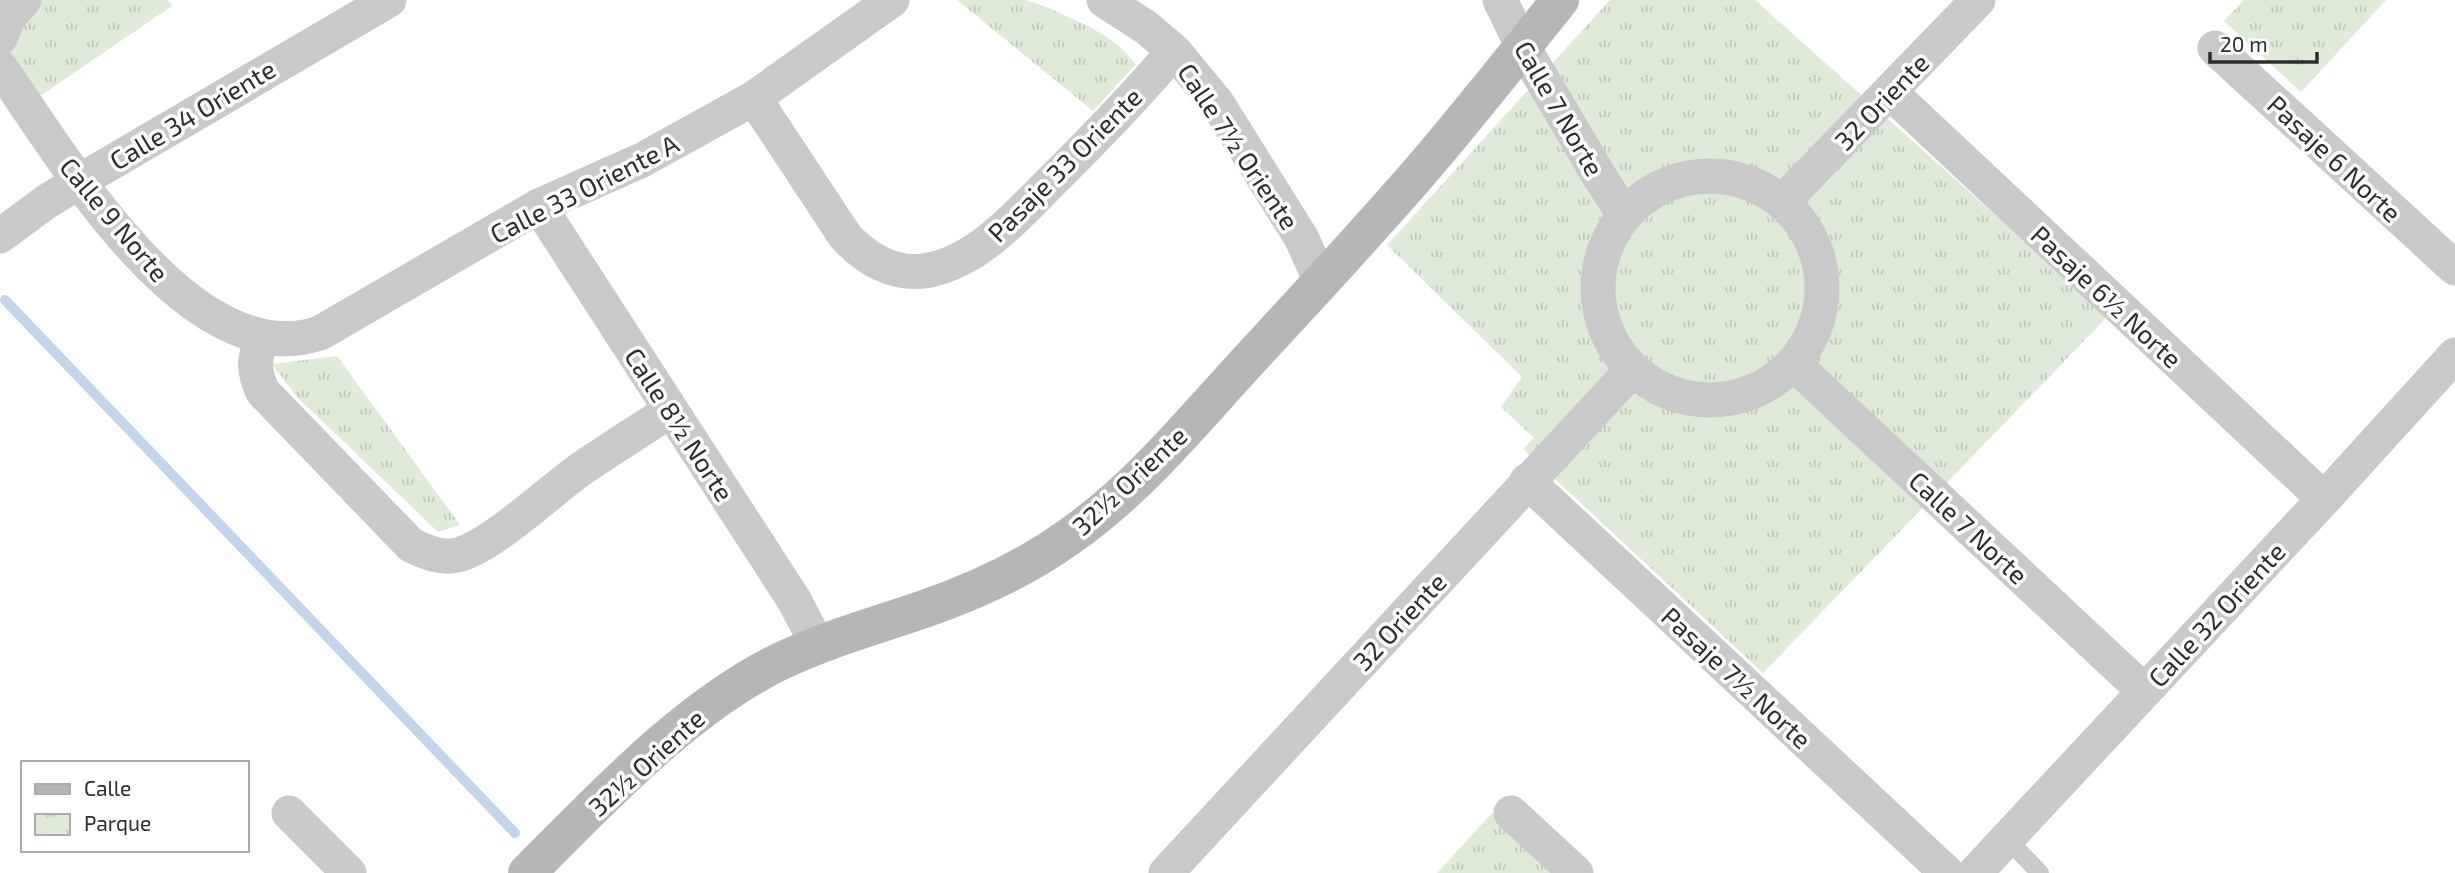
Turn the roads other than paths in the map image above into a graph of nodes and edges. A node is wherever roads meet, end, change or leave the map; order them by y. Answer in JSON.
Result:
{"nodes":[{"id":1,"x":24,"y":0,"type":"edge"},
{"id":2,"x":389,"y":0,"type":"edge"},
{"id":3,"x":892,"y":0,"type":"edge"},
{"id":4,"x":1104,"y":0,"type":"edge"},
{"id":5,"x":1500,"y":0,"type":"edge"},
{"id":6,"x":1560,"y":0,"type":"edge"},
{"id":7,"x":1978,"y":0,"type":"edge"},
{"id":8,"x":0,"y":38,"type":"edge"},
{"id":9,"x":1523,"y":47,"type":"junction"},
{"id":10,"x":2215,"y":48,"type":"dead end"},
{"id":11,"x":1174,"y":51,"type":"junction"},
{"id":12,"x":0,"y":67,"type":"edge"},
{"id":13,"x":1890,"y":92,"type":"junction"},
{"id":14,"x":754,"y":98,"type":"junction"},
{"id":15,"x":80,"y":181,"type":"junction"},
{"id":16,"x":1785,"y":204,"type":"junction"},
{"id":17,"x":539,"y":206,"type":"junction"},
{"id":18,"x":1624,"y":214,"type":"junction"},
{"id":19,"x":0,"y":236,"type":"edge"},
{"id":20,"x":2455,"y":268,"type":"edge"},
{"id":21,"x":1321,"y":282,"type":"junction"},
{"id":22,"x":261,"y":337,"type":"junction"},
{"id":23,"x":2455,"y":355,"type":"edge"},
{"id":24,"x":1794,"y":364,"type":"junction"},
{"id":25,"x":1632,"y":370,"type":"junction"},
{"id":26,"x":671,"y":410,"type":"junction"},
{"id":27,"x":1527,"y":481,"type":"junction"},
{"id":28,"x":2324,"y":499,"type":"junction"},
{"id":29,"x":817,"y":644,"type":"junction"},
{"id":30,"x":2144,"y":691,"type":"junction"},
{"id":31,"x":289,"y":813,"type":"dead end"},
{"id":32,"x":1511,"y":813,"type":"dead end"},
{"id":33,"x":2007,"y":839,"type":"junction"},
{"id":34,"x":349,"y":873,"type":"edge"},
{"id":35,"x":527,"y":873,"type":"edge"},
{"id":36,"x":1166,"y":873,"type":"edge"},
{"id":37,"x":1576,"y":873,"type":"edge"},
{"id":38,"x":1947,"y":873,"type":"edge"},
{"id":39,"x":1975,"y":873,"type":"edge"},
{"id":40,"x":2040,"y":873,"type":"edge"}],
"edges":[{"from":1,"to":8,"type":"street"},
{"from":2,"to":15,"type":"street","name":"Calle 34 Oriente"},
{"from":3,"to":14,"type":"street","name":"Calle 33 Oriente A"},
{"from":4,"to":11,"type":"street","name":"Calle 7½ Oriente"},
{"from":5,"to":9,"type":"street","name":"Calle 7 Norte"},
{"from":6,"to":9,"type":"street","name":"32½ Oriente"},
{"from":7,"to":13,"type":"street","name":"32 Oriente"},
{"from":9,"to":18,"type":"street","name":"Calle 7 Norte"},
{"from":9,"to":21,"type":"street","name":"32½ Oriente"},
{"from":10,"to":20,"type":"street","name":"Pasaje 6 Norte"},
{"from":11,"to":14,"type":"street","name":"Pasaje 33 Oriente"},
{"from":11,"to":21,"type":"street","name":"Calle 7½ Oriente"},
{"from":12,"to":15,"type":"street","name":"Calle 9 Norte"},
{"from":13,"to":16,"type":"street","name":"32 Oriente"},
{"from":13,"to":28,"type":"street","name":"Pasaje 6½ Norte"},
{"from":14,"to":17,"type":"street","name":"Calle 33 Oriente A"},
{"from":15,"to":19,"type":"street","name":"Calle 34 Oriente"},
{"from":15,"to":22,"type":"street","name":"Calle 9 Norte"},
{"from":16,"to":18,"type":"street"},
{"from":16,"to":24,"type":"street"},
{"from":17,"to":22,"type":"street","name":"Calle 33 Oriente A"},
{"from":17,"to":26,"type":"street","name":"Calle 8½ Norte"},
{"from":18,"to":25,"type":"street"},
{"from":21,"to":29,"type":"street","name":"32½ Oriente"},
{"from":22,"to":26,"type":"street"},
{"from":23,"to":28,"type":"street","name":"Calle 32 Oriente"},
{"from":24,"to":25,"type":"street"},
{"from":24,"to":30,"type":"street","name":"Calle 7 Norte"},
{"from":25,"to":27,"type":"street","name":"32 Oriente"},
{"from":26,"to":29,"type":"street","name":"Calle 8½ Norte"},
{"from":27,"to":36,"type":"street","name":"32 Oriente"},
{"from":27,"to":38,"type":"street","name":"Pasaje 7½ Norte"},
{"from":28,"to":30,"type":"street","name":"Calle 32 Oriente"},
{"from":29,"to":35,"type":"street","name":"32½ Oriente"},
{"from":30,"to":33,"type":"street","name":"Calle 32 Oriente"},
{"from":31,"to":34,"type":"street"},
{"from":32,"to":37,"type":"street"},
{"from":33,"to":39,"type":"street","name":"Calle 32 Oriente"},
{"from":33,"to":40,"type":"lane"}]}
